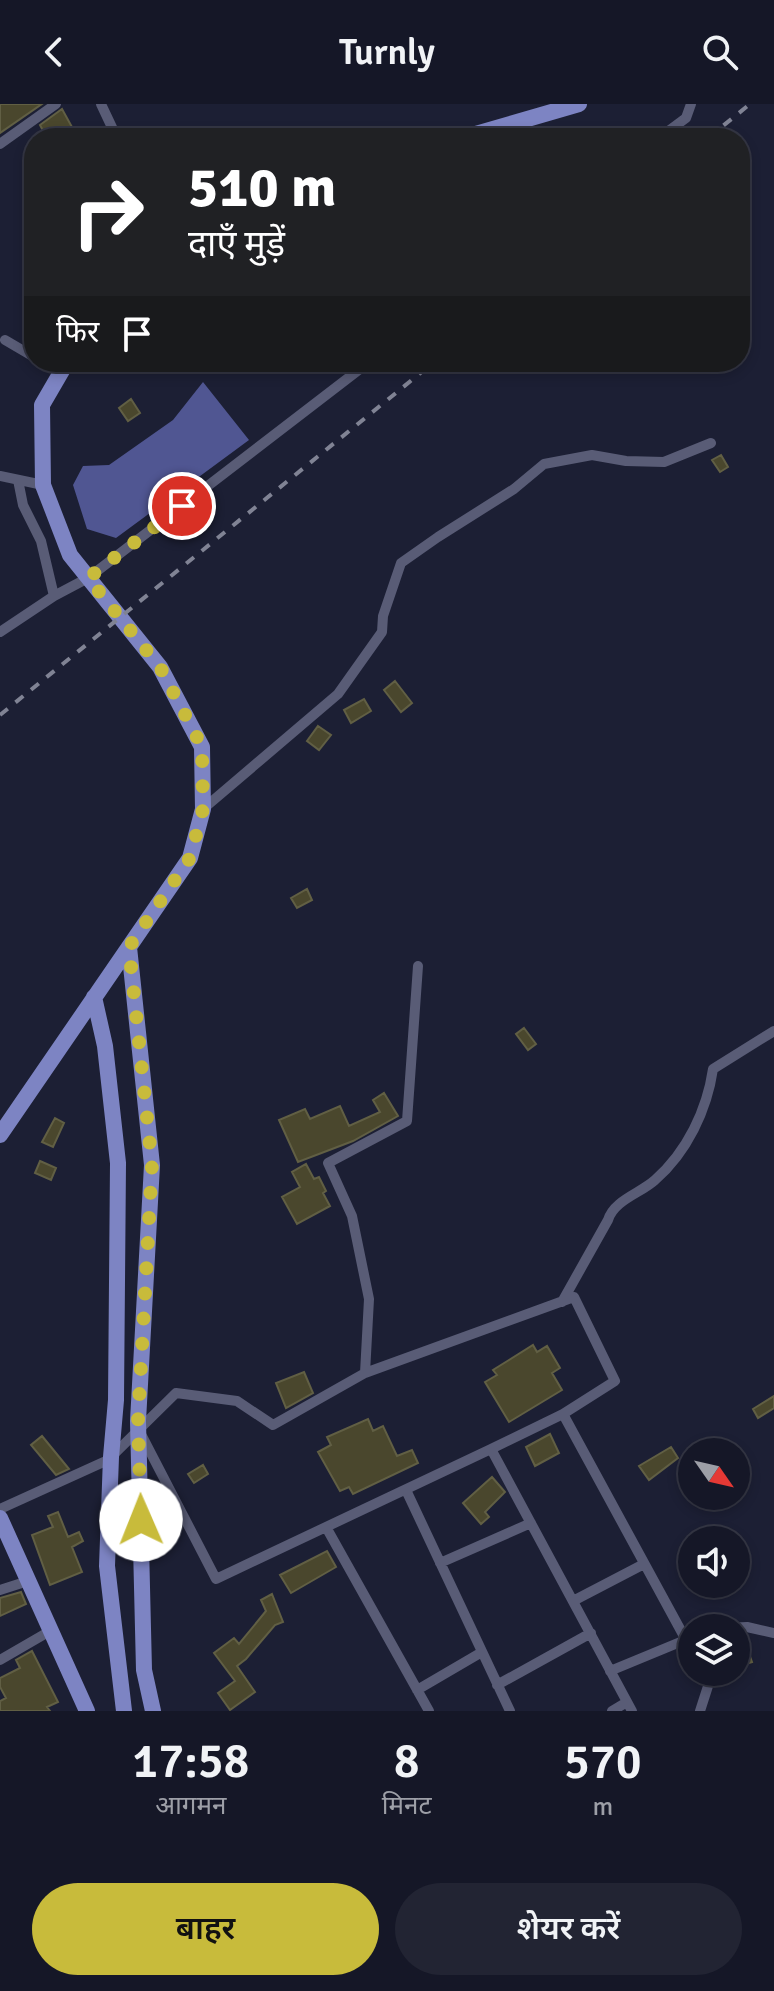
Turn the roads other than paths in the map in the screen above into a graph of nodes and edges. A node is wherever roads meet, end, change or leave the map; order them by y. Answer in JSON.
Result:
{"nodes":[{"id":1,"x":56,"y":104,"type":"edge"},
{"id":2,"x":101,"y":104,"type":"edge"},
{"id":3,"x":579,"y":104,"type":"edge"},
{"id":4,"x":691,"y":104,"type":"edge"},
{"id":5,"x":112,"y":128,"type":"edge"},
{"id":6,"x":496,"y":128,"type":"edge"},
{"id":7,"x":672,"y":128,"type":"edge"},
{"id":8,"x":0,"y":144,"type":"edge"},
{"id":9,"x":2,"y":339,"type":"edge"},
{"id":10,"x":24,"y":351,"type":"edge"},
{"id":11,"x":61,"y":372,"type":"edge"},
{"id":12,"x":356,"y":372,"type":"edge"},
{"id":13,"x":711,"y":443,"type":"dead end"},
{"id":14,"x":0,"y":476,"type":"edge"},
{"id":15,"x":18,"y":480,"type":"junction"},
{"id":16,"x":43,"y":485,"type":"junction"},
{"id":17,"x":88,"y":578,"type":"junction"},
{"id":18,"x":54,"y":596,"type":"junction"},
{"id":19,"x":0,"y":632,"type":"edge"},
{"id":20,"x":203,"y":809,"type":"junction"},
{"id":21,"x":129,"y":947,"type":"junction"},
{"id":22,"x":418,"y":966,"type":"dead end"},
{"id":23,"x":94,"y":997,"type":"junction"},
{"id":24,"x":774,"y":1031,"type":"edge"},
{"id":25,"x":0,"y":1135,"type":"edge"},
{"id":26,"x":562,"y":1302,"type":"junction"},
{"id":27,"x":365,"y":1373,"type":"junction"},
{"id":28,"x":563,"y":1414,"type":"junction"},
{"id":29,"x":139,"y":1430,"type":"junction"},
{"id":30,"x":491,"y":1449,"type":"junction"},
{"id":31,"x":111,"y":1457,"type":"junction"},
{"id":32,"x":406,"y":1490,"type":"junction"},
{"id":33,"x":0,"y":1509,"type":"edge"},
{"id":34,"x":0,"y":1518,"type":"edge"},
{"id":35,"x":531,"y":1523,"type":"junction"},
{"id":36,"x":326,"y":1527,"type":"junction"},
{"id":37,"x":440,"y":1563,"type":"junction"},
{"id":38,"x":644,"y":1564,"type":"junction"},
{"id":39,"x":28,"y":1581,"type":"junction"},
{"id":40,"x":0,"y":1590,"type":"edge"},
{"id":41,"x":573,"y":1601,"type":"junction"},
{"id":42,"x":678,"y":1620,"type":"edge"},
{"id":43,"x":750,"y":1628,"type":"edge"},
{"id":44,"x":50,"y":1631,"type":"junction"},
{"id":45,"x":591,"y":1633,"type":"junction"},
{"id":46,"x":774,"y":1633,"type":"edge"},
{"id":47,"x":678,"y":1643,"type":"edge"},
{"id":48,"x":482,"y":1652,"type":"junction"},
{"id":49,"x":0,"y":1660,"type":"edge"},
{"id":50,"x":610,"y":1671,"type":"junction"},
{"id":51,"x":497,"y":1685,"type":"junction"},
{"id":52,"x":708,"y":1686,"type":"edge"},
{"id":53,"x":417,"y":1690,"type":"junction"},
{"id":54,"x":630,"y":1706,"type":"edge"},
{"id":55,"x":87,"y":1711,"type":"edge"},
{"id":56,"x":124,"y":1711,"type":"edge"},
{"id":57,"x":153,"y":1711,"type":"edge"},
{"id":58,"x":429,"y":1711,"type":"edge"},
{"id":59,"x":510,"y":1711,"type":"edge"},
{"id":60,"x":612,"y":1711,"type":"edge"},
{"id":61,"x":700,"y":1711,"type":"edge"}],
"edges":[{"from":1,"to":8,"type":"street"},
{"from":2,"to":5,"type":"street"},
{"from":3,"to":6,"type":"main road"},
{"from":4,"to":7,"type":"street"},
{"from":9,"to":10,"type":"street"},
{"from":11,"to":16,"type":"main road"},
{"from":12,"to":17,"type":"street"},
{"from":13,"to":20,"type":"street"},
{"from":14,"to":15,"type":"street"},
{"from":15,"to":16,"type":"street"},
{"from":15,"to":18,"type":"street"},
{"from":16,"to":17,"type":"main road"},
{"from":17,"to":18,"type":"street"},
{"from":17,"to":20,"type":"main road"},
{"from":18,"to":19,"type":"street"},
{"from":20,"to":21,"type":"main road"},
{"from":21,"to":23,"type":"main road"},
{"from":21,"to":29,"type":"main road"},
{"from":22,"to":27,"type":"street"},
{"from":23,"to":25,"type":"main road"},
{"from":23,"to":31,"type":"main road"},
{"from":24,"to":26,"type":"street"},
{"from":26,"to":27,"type":"street"},
{"from":26,"to":28,"type":"street"},
{"from":27,"to":29,"type":"street"},
{"from":28,"to":30,"type":"street"},
{"from":28,"to":38,"type":"street"},
{"from":29,"to":31,"type":"street"},
{"from":29,"to":36,"type":"street"},
{"from":29,"to":57,"type":"main road"},
{"from":30,"to":32,"type":"street"},
{"from":30,"to":35,"type":"street"},
{"from":31,"to":33,"type":"street"},
{"from":31,"to":56,"type":"main road"},
{"from":32,"to":36,"type":"street"},
{"from":32,"to":37,"type":"street"},
{"from":34,"to":39,"type":"main road"},
{"from":35,"to":37,"type":"street"},
{"from":35,"to":41,"type":"street"},
{"from":36,"to":53,"type":"street"},
{"from":37,"to":48,"type":"street"},
{"from":38,"to":41,"type":"street"},
{"from":38,"to":42,"type":"street"},
{"from":39,"to":40,"type":"street"},
{"from":39,"to":44,"type":"main road"},
{"from":41,"to":45,"type":"street"},
{"from":43,"to":46,"type":"street"},
{"from":44,"to":49,"type":"street"},
{"from":44,"to":55,"type":"main road"},
{"from":45,"to":50,"type":"street"},
{"from":45,"to":51,"type":"street"},
{"from":47,"to":50,"type":"street"},
{"from":48,"to":51,"type":"street"},
{"from":48,"to":53,"type":"street"},
{"from":50,"to":54,"type":"street"},
{"from":51,"to":59,"type":"street"},
{"from":52,"to":61,"type":"street"},
{"from":53,"to":58,"type":"street"},
{"from":54,"to":60,"type":"street"}]}
